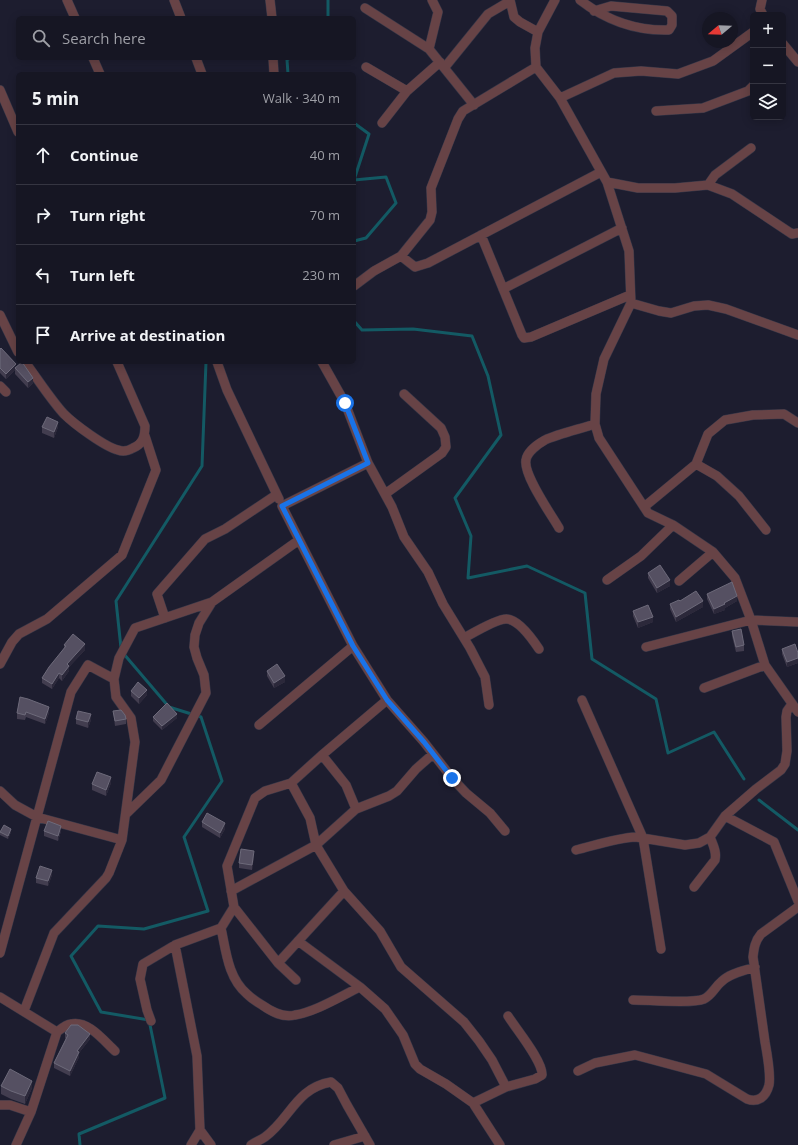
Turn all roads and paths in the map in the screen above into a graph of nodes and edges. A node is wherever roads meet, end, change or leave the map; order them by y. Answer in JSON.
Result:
{"nodes":[{"id":1,"x":67,"y":0,"type":"edge"},
{"id":2,"x":174,"y":0,"type":"edge"},
{"id":3,"x":270,"y":0,"type":"edge"},
{"id":4,"x":432,"y":0,"type":"edge"},
{"id":5,"x":510,"y":0,"type":"edge"},
{"id":6,"x":554,"y":0,"type":"edge"},
{"id":7,"x":574,"y":0,"type":"edge"},
{"id":8,"x":580,"y":0,"type":"edge"},
{"id":9,"x":762,"y":0,"type":"edge"},
{"id":10,"x":365,"y":8,"type":"dead end"},
{"id":11,"x":594,"y":11,"type":"junction"},
{"id":12,"x":762,"y":12,"type":"edge"},
{"id":13,"x":74,"y":16,"type":"edge"},
{"id":14,"x":180,"y":16,"type":"edge"},
{"id":15,"x":272,"y":16,"type":"edge"},
{"id":16,"x":538,"y":32,"type":"junction"},
{"id":17,"x":750,"y":34,"type":"edge"},
{"id":18,"x":429,"y":49,"type":"junction"},
{"id":19,"x":786,"y":52,"type":"edge"},
{"id":20,"x":94,"y":60,"type":"edge"},
{"id":21,"x":197,"y":60,"type":"edge"},
{"id":22,"x":273,"y":60,"type":"edge"},
{"id":23,"x":798,"y":62,"type":"edge"},
{"id":24,"x":442,"y":65,"type":"junction"},
{"id":25,"x":366,"y":67,"type":"dead end"},
{"id":26,"x":536,"y":67,"type":"junction"},
{"id":27,"x":99,"y":72,"type":"edge"},
{"id":28,"x":201,"y":72,"type":"edge"},
{"id":29,"x":274,"y":72,"type":"edge"},
{"id":30,"x":750,"y":89,"type":"edge"},
{"id":31,"x":0,"y":90,"type":"edge"},
{"id":32,"x":407,"y":91,"type":"junction"},
{"id":33,"x":560,"y":98,"type":"junction"},
{"id":34,"x":474,"y":105,"type":"junction"},
{"id":35,"x":656,"y":111,"type":"dead end"},
{"id":36,"x":382,"y":123,"type":"dead end"},
{"id":37,"x":16,"y":127,"type":"edge"},
{"id":38,"x":751,"y":148,"type":"dead end"},
{"id":39,"x":600,"y":172,"type":"junction"},
{"id":40,"x":607,"y":182,"type":"junction"},
{"id":41,"x":708,"y":184,"type":"junction"},
{"id":42,"x":622,"y":228,"type":"junction"},
{"id":43,"x":798,"y":233,"type":"edge"},
{"id":44,"x":482,"y":235,"type":"junction"},
{"id":45,"x":401,"y":256,"type":"junction"},
{"id":46,"x":356,"y":284,"type":"edge"},
{"id":47,"x":503,"y":289,"type":"junction"},
{"id":48,"x":631,"y":299,"type":"junction"},
{"id":49,"x":0,"y":315,"type":"edge"},
{"id":50,"x":798,"y":336,"type":"edge"},
{"id":51,"x":16,"y":348,"type":"edge"},
{"id":52,"x":27,"y":364,"type":"edge"},
{"id":53,"x":118,"y":364,"type":"edge"},
{"id":54,"x":218,"y":364,"type":"edge"},
{"id":55,"x":323,"y":364,"type":"edge"},
{"id":56,"x":404,"y":394,"type":"dead end"},
{"id":57,"x":798,"y":423,"type":"edge"},
{"id":58,"x":595,"y":424,"type":"junction"},
{"id":59,"x":145,"y":436,"type":"junction"},
{"id":60,"x":368,"y":463,"type":"junction"},
{"id":61,"x":696,"y":464,"type":"junction"},
{"id":62,"x":385,"y":494,"type":"junction"},
{"id":63,"x":276,"y":495,"type":"junction"},
{"id":64,"x":282,"y":506,"type":"junction"},
{"id":65,"x":644,"y":507,"type":"junction"},
{"id":66,"x":673,"y":525,"type":"junction"},
{"id":67,"x":559,"y":528,"type":"dead end"},
{"id":68,"x":766,"y":530,"type":"dead end"},
{"id":69,"x":299,"y":540,"type":"junction"},
{"id":70,"x":712,"y":552,"type":"junction"},
{"id":71,"x":608,"y":580,"type":"dead end"},
{"id":72,"x":679,"y":581,"type":"dead end"},
{"id":73,"x":212,"y":602,"type":"junction"},
{"id":74,"x":165,"y":618,"type":"junction"},
{"id":75,"x":751,"y":620,"type":"junction"},
{"id":76,"x":798,"y":622,"type":"edge"},
{"id":77,"x":464,"y":638,"type":"junction"},
{"id":78,"x":353,"y":646,"type":"junction"},
{"id":79,"x":646,"y":647,"type":"dead end"},
{"id":80,"x":539,"y":649,"type":"dead end"},
{"id":81,"x":0,"y":664,"type":"edge"},
{"id":82,"x":765,"y":666,"type":"junction"},
{"id":83,"x":114,"y":679,"type":"junction"},
{"id":84,"x":704,"y":688,"type":"dead end"},
{"id":85,"x":387,"y":700,"type":"junction"},
{"id":86,"x":582,"y":700,"type":"dead end"},
{"id":87,"x":792,"y":704,"type":"junction"},
{"id":88,"x":489,"y":705,"type":"dead end"},
{"id":89,"x":798,"y":712,"type":"edge"},
{"id":90,"x":259,"y":725,"type":"dead end"},
{"id":91,"x":433,"y":754,"type":"junction"},
{"id":92,"x":322,"y":755,"type":"junction"},
{"id":93,"x":291,"y":783,"type":"junction"},
{"id":94,"x":0,"y":791,"type":"edge"},
{"id":95,"x":356,"y":810,"type":"junction"},
{"id":96,"x":126,"y":814,"type":"junction"},
{"id":97,"x":725,"y":816,"type":"junction"},
{"id":98,"x":37,"y":817,"type":"junction"},
{"id":99,"x":505,"y":831,"type":"dead end"},
{"id":100,"x":710,"y":837,"type":"junction"},
{"id":101,"x":643,"y":838,"type":"junction"},
{"id":102,"x":122,"y":840,"type":"junction"},
{"id":103,"x":316,"y":845,"type":"junction"},
{"id":104,"x":576,"y":850,"type":"dead end"},
{"id":105,"x":694,"y":887,"type":"dead end"},
{"id":106,"x":231,"y":891,"type":"junction"},
{"id":107,"x":344,"y":891,"type":"junction"},
{"id":108,"x":798,"y":901,"type":"edge"},
{"id":109,"x":234,"y":907,"type":"junction"},
{"id":110,"x":798,"y":907,"type":"edge"},
{"id":111,"x":222,"y":928,"type":"junction"},
{"id":112,"x":298,"y":941,"type":"junction"},
{"id":113,"x":175,"y":945,"type":"junction"},
{"id":114,"x":661,"y":949,"type":"dead end"},
{"id":115,"x":0,"y":953,"type":"edge"},
{"id":116,"x":278,"y":963,"type":"junction"},
{"id":117,"x":755,"y":967,"type":"junction"},
{"id":118,"x":296,"y":980,"type":"dead end"},
{"id":119,"x":360,"y":987,"type":"junction"},
{"id":120,"x":0,"y":997,"type":"edge"},
{"id":121,"x":633,"y":1000,"type":"dead end"},
{"id":122,"x":24,"y":1012,"type":"junction"},
{"id":123,"x":508,"y":1016,"type":"dead end"},
{"id":124,"x":151,"y":1021,"type":"dead end"},
{"id":125,"x":57,"y":1032,"type":"junction"},
{"id":126,"x":115,"y":1051,"type":"dead end"},
{"id":127,"x":578,"y":1071,"type":"dead end"},
{"id":128,"x":506,"y":1087,"type":"junction"},
{"id":129,"x":473,"y":1103,"type":"junction"},
{"id":130,"x":0,"y":1105,"type":"edge"},
{"id":131,"x":31,"y":1112,"type":"junction"},
{"id":132,"x":200,"y":1130,"type":"junction"},
{"id":133,"x":365,"y":1136,"type":"junction"},
{"id":134,"x":255,"y":1144,"type":"edge"},
{"id":135,"x":16,"y":1145,"type":"edge"},
{"id":136,"x":191,"y":1145,"type":"edge"},
{"id":137,"x":211,"y":1145,"type":"edge"},
{"id":138,"x":334,"y":1145,"type":"edge"},
{"id":139,"x":370,"y":1145,"type":"edge"},
{"id":140,"x":500,"y":1145,"type":"edge"}],
"edges":[{"from":1,"to":13,"type":"street"},
{"from":2,"to":14,"type":"street"},
{"from":3,"to":15,"type":"street"},
{"from":4,"to":18,"type":"street"},
{"from":5,"to":16,"type":"street"},
{"from":5,"to":24,"type":"street"},
{"from":6,"to":16,"type":"street"},
{"from":7,"to":8,"type":"street"},
{"from":8,"to":11,"type":"street"},
{"from":9,"to":12,"type":"street"},
{"from":10,"to":18,"type":"street"},
{"from":11,"to":11,"type":"street"},
{"from":16,"to":26,"type":"street"},
{"from":17,"to":33,"type":"street"},
{"from":18,"to":24,"type":"street"},
{"from":19,"to":23,"type":"street"},
{"from":20,"to":27,"type":"street"},
{"from":21,"to":28,"type":"street"},
{"from":22,"to":29,"type":"street"},
{"from":24,"to":32,"type":"street"},
{"from":24,"to":34,"type":"street"},
{"from":25,"to":32,"type":"street"},
{"from":26,"to":33,"type":"street"},
{"from":26,"to":34,"type":"street"},
{"from":30,"to":35,"type":"street"},
{"from":31,"to":37,"type":"street"},
{"from":32,"to":36,"type":"street"},
{"from":33,"to":39,"type":"street"},
{"from":34,"to":45,"type":"street"},
{"from":38,"to":41,"type":"street"},
{"from":39,"to":40,"type":"street"},
{"from":39,"to":44,"type":"street"},
{"from":40,"to":41,"type":"street"},
{"from":40,"to":42,"type":"street"},
{"from":41,"to":43,"type":"street"},
{"from":42,"to":47,"type":"street"},
{"from":42,"to":48,"type":"street"},
{"from":44,"to":45,"type":"street"},
{"from":44,"to":47,"type":"street"},
{"from":45,"to":46,"type":"street"},
{"from":47,"to":48,"type":"street"},
{"from":48,"to":50,"type":"street"},
{"from":48,"to":58,"type":"street"},
{"from":49,"to":51,"type":"street"},
{"from":52,"to":59,"type":"street"},
{"from":53,"to":59,"type":"street"},
{"from":54,"to":63,"type":"street"},
{"from":55,"to":60,"type":"street"},
{"from":56,"to":62,"type":"street"},
{"from":57,"to":61,"type":"street"},
{"from":58,"to":65,"type":"street"},
{"from":58,"to":67,"type":"street"},
{"from":59,"to":81,"type":"street"},
{"from":60,"to":62,"type":"street"},
{"from":60,"to":64,"type":"street"},
{"from":61,"to":65,"type":"street"},
{"from":61,"to":68,"type":"street"},
{"from":62,"to":77,"type":"street"},
{"from":63,"to":64,"type":"street"},
{"from":63,"to":74,"type":"street"},
{"from":64,"to":69,"type":"street"},
{"from":65,"to":66,"type":"street"},
{"from":66,"to":70,"type":"street"},
{"from":66,"to":71,"type":"street"},
{"from":69,"to":73,"type":"street"},
{"from":69,"to":78,"type":"street"},
{"from":70,"to":72,"type":"street"},
{"from":70,"to":75,"type":"street"},
{"from":73,"to":74,"type":"street"},
{"from":73,"to":96,"type":"street"},
{"from":74,"to":83,"type":"street"},
{"from":75,"to":76,"type":"street"},
{"from":75,"to":79,"type":"street"},
{"from":75,"to":82,"type":"street"},
{"from":77,"to":80,"type":"street"},
{"from":77,"to":88,"type":"street"},
{"from":78,"to":85,"type":"street"},
{"from":78,"to":90,"type":"street"},
{"from":82,"to":84,"type":"street"},
{"from":82,"to":87,"type":"street"},
{"from":83,"to":96,"type":"street"},
{"from":83,"to":98,"type":"street"},
{"from":85,"to":91,"type":"street"},
{"from":85,"to":92,"type":"street"},
{"from":86,"to":101,"type":"street"},
{"from":87,"to":89,"type":"street"},
{"from":87,"to":97,"type":"street"},
{"from":91,"to":95,"type":"street"},
{"from":91,"to":99,"type":"street"},
{"from":92,"to":93,"type":"street"},
{"from":92,"to":95,"type":"street"},
{"from":93,"to":103,"type":"street"},
{"from":93,"to":106,"type":"street"},
{"from":94,"to":98,"type":"street"},
{"from":95,"to":103,"type":"street"},
{"from":96,"to":102,"type":"street"},
{"from":97,"to":100,"type":"street"},
{"from":97,"to":108,"type":"street"},
{"from":98,"to":102,"type":"street"},
{"from":98,"to":115,"type":"street"},
{"from":100,"to":101,"type":"street"},
{"from":100,"to":105,"type":"street"},
{"from":101,"to":104,"type":"street"},
{"from":101,"to":114,"type":"street"},
{"from":102,"to":122,"type":"street"},
{"from":103,"to":106,"type":"street"},
{"from":103,"to":107,"type":"street"},
{"from":106,"to":109,"type":"street"},
{"from":107,"to":112,"type":"street"},
{"from":107,"to":128,"type":"street"},
{"from":109,"to":111,"type":"street"},
{"from":109,"to":116,"type":"street"},
{"from":110,"to":117,"type":"street"},
{"from":111,"to":113,"type":"street"},
{"from":111,"to":119,"type":"street"},
{"from":112,"to":116,"type":"street"},
{"from":112,"to":119,"type":"street"},
{"from":113,"to":124,"type":"street"},
{"from":113,"to":132,"type":"street"},
{"from":116,"to":118,"type":"street"},
{"from":117,"to":121,"type":"street"},
{"from":117,"to":127,"type":"street"},
{"from":119,"to":129,"type":"street"},
{"from":120,"to":122,"type":"street"},
{"from":122,"to":125,"type":"street"},
{"from":123,"to":128,"type":"street"},
{"from":125,"to":126,"type":"street"},
{"from":125,"to":131,"type":"street"},
{"from":128,"to":129,"type":"street"},
{"from":129,"to":140,"type":"street"},
{"from":130,"to":131,"type":"street"},
{"from":131,"to":135,"type":"street"},
{"from":132,"to":136,"type":"street"},
{"from":132,"to":137,"type":"street"},
{"from":133,"to":134,"type":"street"},
{"from":133,"to":138,"type":"street"},
{"from":133,"to":139,"type":"street"}]}
